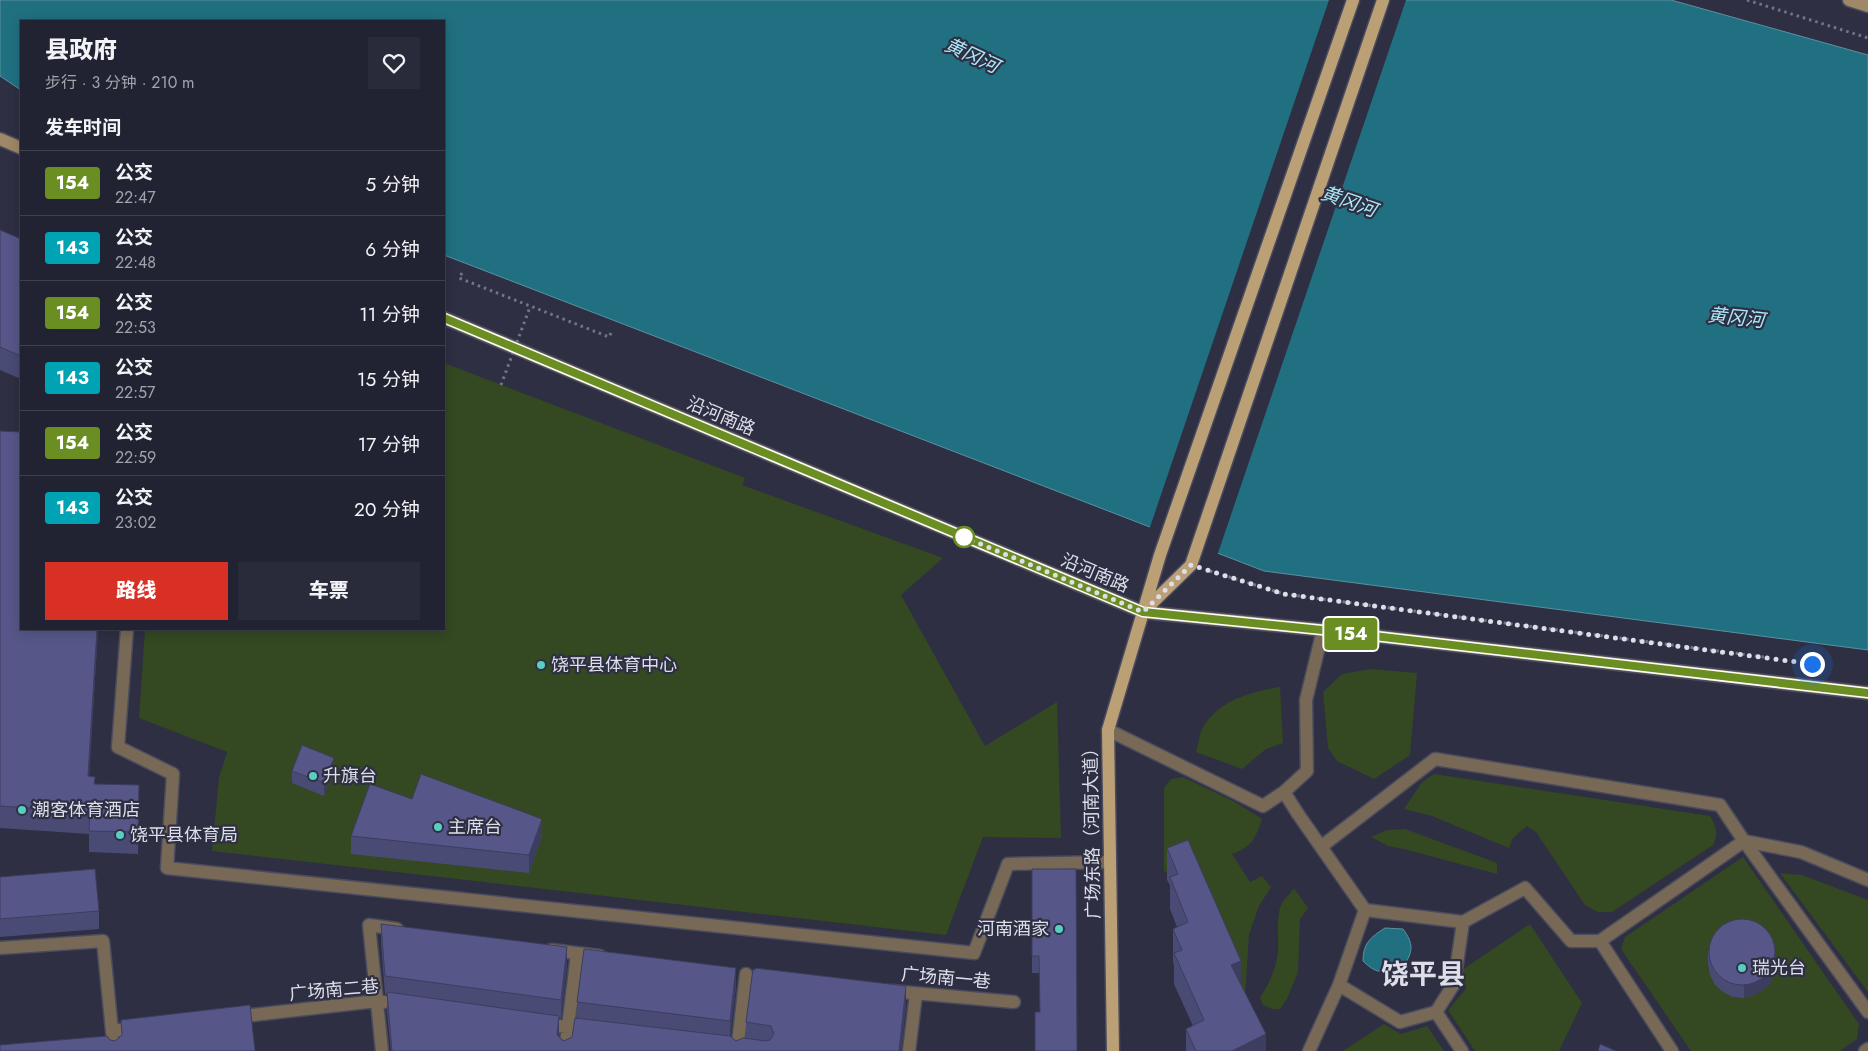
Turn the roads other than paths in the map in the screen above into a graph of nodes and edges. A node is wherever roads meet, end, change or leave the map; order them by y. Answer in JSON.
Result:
{"nodes":[{"id":1,"x":1353,"y":0,"type":"edge"},
{"id":2,"x":1383,"y":0,"type":"edge"},
{"id":3,"x":1849,"y":0,"type":"edge"},
{"id":4,"x":1868,"y":6,"type":"edge"},
{"id":5,"x":0,"y":140,"type":"edge"},
{"id":6,"x":20,"y":148,"type":"edge"},
{"id":7,"x":445,"y":318,"type":"edge"},
{"id":8,"x":1143,"y":612,"type":"junction"},
{"id":9,"x":127,"y":630,"type":"edge"},
{"id":10,"x":1322,"y":630,"type":"junction"},
{"id":11,"x":1868,"y":693,"type":"edge"},
{"id":12,"x":1108,"y":730,"type":"junction"},
{"id":13,"x":1284,"y":792,"type":"junction"},
{"id":14,"x":1744,"y":841,"type":"junction"},
{"id":15,"x":1322,"y":846,"type":"junction"},
{"id":16,"x":1110,"y":862,"type":"junction"},
{"id":17,"x":1868,"y":880,"type":"edge"},
{"id":18,"x":1366,"y":910,"type":"junction"},
{"id":19,"x":1463,"y":922,"type":"junction"},
{"id":20,"x":409,"y":930,"type":"edge"},
{"id":21,"x":1600,"y":941,"type":"junction"},
{"id":22,"x":0,"y":948,"type":"edge"},
{"id":23,"x":537,"y":948,"type":"edge"},
{"id":24,"x":577,"y":954,"type":"junction"},
{"id":25,"x":617,"y":958,"type":"edge"},
{"id":26,"x":746,"y":973,"type":"dead end"},
{"id":27,"x":1339,"y":985,"type":"junction"},
{"id":28,"x":878,"y":990,"type":"edge"},
{"id":29,"x":916,"y":994,"type":"junction"},
{"id":30,"x":378,"y":1001,"type":"junction"},
{"id":31,"x":1014,"y":1002,"type":"dead end"},
{"id":32,"x":396,"y":1004,"type":"edge"},
{"id":33,"x":1436,"y":1012,"type":"junction"},
{"id":34,"x":1868,"y":1012,"type":"edge"},
{"id":35,"x":220,"y":1019,"type":"edge"},
{"id":36,"x":530,"y":1022,"type":"edge"},
{"id":37,"x":151,"y":1026,"type":"edge"},
{"id":38,"x":568,"y":1027,"type":"junction"},
{"id":39,"x":112,"y":1031,"type":"junction"},
{"id":40,"x":606,"y":1032,"type":"edge"},
{"id":41,"x":737,"y":1049,"type":"edge"},
{"id":42,"x":114,"y":1051,"type":"edge"},
{"id":43,"x":382,"y":1051,"type":"edge"},
{"id":44,"x":565,"y":1051,"type":"edge"},
{"id":45,"x":909,"y":1051,"type":"edge"},
{"id":46,"x":1113,"y":1051,"type":"edge"},
{"id":47,"x":1309,"y":1051,"type":"edge"},
{"id":48,"x":1462,"y":1051,"type":"edge"},
{"id":49,"x":1672,"y":1051,"type":"edge"}],
"edges":[{"from":1,"to":8,"type":"main road","name":"广场东路（河南大道）"},
{"from":2,"to":8,"type":"main road"},
{"from":3,"to":4,"type":"main road"},
{"from":5,"to":6,"type":"main road"},
{"from":7,"to":8,"type":"main road","name":"沿河南路"},
{"from":8,"to":10,"type":"main road","name":"沿河南路"},
{"from":8,"to":12,"type":"main road","name":"广场东路（河南大道）"},
{"from":9,"to":16,"type":"street"},
{"from":10,"to":11,"type":"main road","name":"沿河南路"},
{"from":10,"to":13,"type":"street"},
{"from":12,"to":13,"type":"street"},
{"from":12,"to":16,"type":"main road","name":"广场东路（河南大道）"},
{"from":13,"to":15,"type":"street"},
{"from":14,"to":15,"type":"street"},
{"from":14,"to":17,"type":"street"},
{"from":14,"to":21,"type":"street"},
{"from":14,"to":34,"type":"street"},
{"from":15,"to":18,"type":"street"},
{"from":16,"to":46,"type":"main road","name":"广场东路（河南大道）"},
{"from":18,"to":19,"type":"street"},
{"from":18,"to":27,"type":"street"},
{"from":19,"to":21,"type":"street"},
{"from":19,"to":33,"type":"street"},
{"from":20,"to":30,"type":"street"},
{"from":21,"to":49,"type":"street"},
{"from":22,"to":39,"type":"street"},
{"from":23,"to":24,"type":"street"},
{"from":24,"to":25,"type":"street"},
{"from":24,"to":38,"type":"street"},
{"from":26,"to":41,"type":"street"},
{"from":27,"to":33,"type":"street"},
{"from":27,"to":47,"type":"street"},
{"from":28,"to":29,"type":"street","name":"广场南一巷"},
{"from":29,"to":31,"type":"street","name":"广场南一巷"},
{"from":29,"to":45,"type":"street"},
{"from":30,"to":32,"type":"street","name":"广场南二巷"},
{"from":30,"to":35,"type":"street","name":"广场南二巷"},
{"from":30,"to":43,"type":"street"},
{"from":33,"to":48,"type":"street"},
{"from":36,"to":38,"type":"street"},
{"from":37,"to":39,"type":"street"},
{"from":38,"to":40,"type":"street"},
{"from":38,"to":44,"type":"street"},
{"from":39,"to":42,"type":"street"}]}
